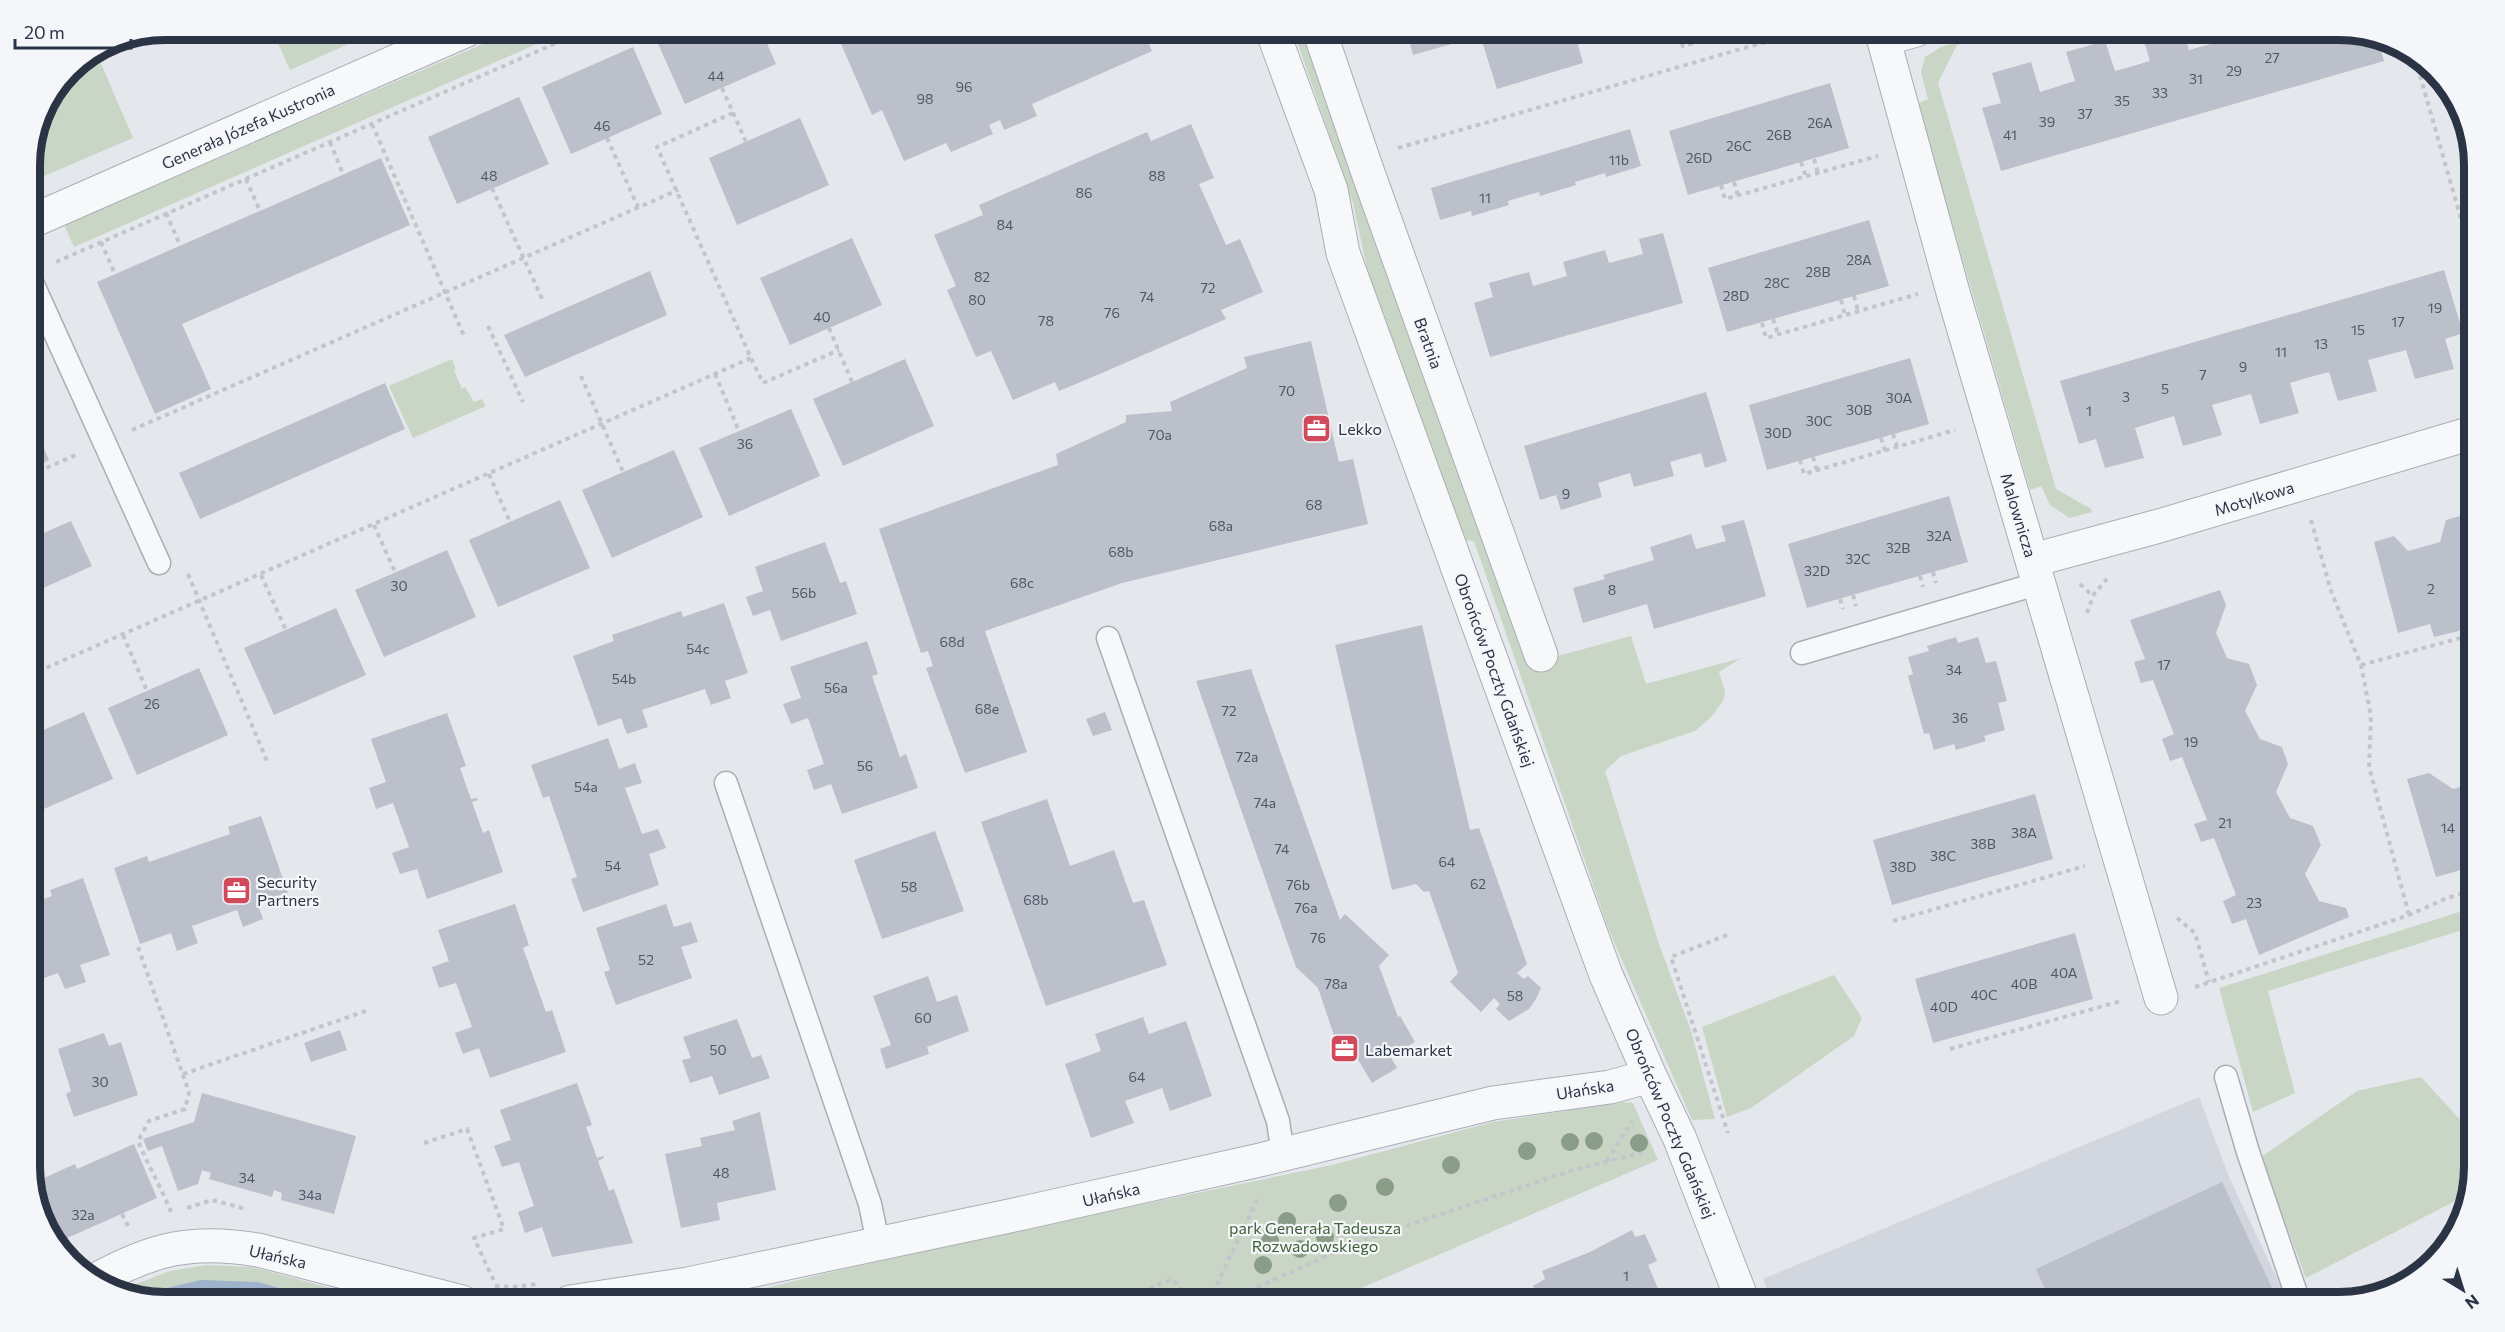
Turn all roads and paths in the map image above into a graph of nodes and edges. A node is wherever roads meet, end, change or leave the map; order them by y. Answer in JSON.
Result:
{"nodes":[{"id":1,"x":444,"y":40,"type":"edge"},
{"id":2,"x":563,"y":40,"type":"edge"},
{"id":3,"x":1276,"y":40,"type":"edge"},
{"id":4,"x":1322,"y":40,"type":"edge"},
{"id":5,"x":1681,"y":40,"type":"edge"},
{"id":6,"x":1694,"y":40,"type":"edge"},
{"id":7,"x":1705,"y":40,"type":"edge"},
{"id":8,"x":1772,"y":40,"type":"edge"},
{"id":9,"x":1884,"y":40,"type":"edge"},
{"id":10,"x":1695,"y":43,"type":"junction"},
{"id":11,"x":2418,"y":69,"type":"edge"},
{"id":12,"x":722,"y":88,"type":"dead end"},
{"id":13,"x":733,"y":113,"type":"junction"},
{"id":14,"x":372,"y":124,"type":"junction"},
{"id":15,"x":607,"y":138,"type":"dead end"},
{"id":16,"x":330,"y":142,"type":"junction"},
{"id":17,"x":746,"y":142,"type":"dead end"},
{"id":18,"x":1886,"y":153,"type":"dead end"},
{"id":19,"x":1363,"y":158,"type":"junction"},
{"id":20,"x":1814,"y":159,"type":"dead end"},
{"id":21,"x":1801,"y":162,"type":"dead end"},
{"id":22,"x":1818,"y":173,"type":"junction"},
{"id":23,"x":343,"y":174,"type":"dead end"},
{"id":24,"x":1806,"y":177,"type":"junction"},
{"id":25,"x":246,"y":179,"type":"junction"},
{"id":26,"x":1734,"y":182,"type":"dead end"},
{"id":27,"x":1721,"y":185,"type":"dead end"},
{"id":28,"x":492,"y":188,"type":"dead end"},
{"id":29,"x":678,"y":190,"type":"junction"},
{"id":30,"x":1738,"y":196,"type":"junction"},
{"id":31,"x":638,"y":207,"type":"junction"},
{"id":32,"x":260,"y":211,"type":"dead end"},
{"id":33,"x":166,"y":213,"type":"junction"},
{"id":34,"x":41,"y":217,"type":"edge"},
{"id":35,"x":2464,"y":230,"type":"edge"},
{"id":36,"x":101,"y":242,"type":"junction"},
{"id":37,"x":180,"y":245,"type":"dead end"},
{"id":38,"x":524,"y":258,"type":"junction"},
{"id":39,"x":41,"y":271,"type":"edge"},
{"id":40,"x":115,"y":274,"type":"dead end"},
{"id":41,"x":41,"y":277,"type":"edge"},
{"id":42,"x":1926,"y":292,"type":"dead end"},
{"id":43,"x":446,"y":293,"type":"junction"},
{"id":44,"x":1854,"y":296,"type":"dead end"},
{"id":45,"x":1841,"y":300,"type":"dead end"},
{"id":46,"x":543,"y":302,"type":"dead end"},
{"id":47,"x":1858,"y":311,"type":"junction"},
{"id":48,"x":1845,"y":315,"type":"junction"},
{"id":49,"x":1773,"y":319,"type":"dead end"},
{"id":50,"x":1762,"y":323,"type":"dead end"},
{"id":51,"x":488,"y":326,"type":"dead end"},
{"id":52,"x":829,"y":328,"type":"dead end"},
{"id":53,"x":1778,"y":334,"type":"junction"},
{"id":54,"x":464,"y":336,"type":"dead end"},
{"id":55,"x":839,"y":350,"type":"junction"},
{"id":56,"x":751,"y":358,"type":"junction"},
{"id":57,"x":715,"y":374,"type":"junction"},
{"id":58,"x":581,"y":376,"type":"dead end"},
{"id":59,"x":852,"y":382,"type":"dead end"},
{"id":60,"x":523,"y":402,"type":"dead end"},
{"id":61,"x":602,"y":424,"type":"junction"},
{"id":62,"x":1965,"y":428,"type":"dead end"},
{"id":63,"x":739,"y":431,"type":"dead end"},
{"id":64,"x":1893,"y":434,"type":"dead end"},
{"id":65,"x":2464,"y":435,"type":"edge"},
{"id":66,"x":1881,"y":438,"type":"dead end"},
{"id":67,"x":104,"y":442,"type":"junction"},
{"id":68,"x":1897,"y":447,"type":"junction"},
{"id":69,"x":1885,"y":451,"type":"junction"},
{"id":70,"x":1813,"y":457,"type":"dead end"},
{"id":71,"x":1800,"y":460,"type":"dead end"},
{"id":72,"x":41,"y":470,"type":"edge"},
{"id":73,"x":1817,"y":470,"type":"junction"},
{"id":74,"x":623,"y":472,"type":"dead end"},
{"id":75,"x":489,"y":474,"type":"junction"},
{"id":76,"x":510,"y":522,"type":"dead end"},
{"id":77,"x":2300,"y":523,"type":"dead end"},
{"id":78,"x":374,"y":525,"type":"junction"},
{"id":79,"x":159,"y":563,"type":"dead end"},
{"id":80,"x":395,"y":572,"type":"dead end"},
{"id":81,"x":2036,"y":572,"type":"junction"},
{"id":82,"x":188,"y":573,"type":"dead end"},
{"id":83,"x":261,"y":575,"type":"junction"},
{"id":84,"x":2111,"y":577,"type":"dead end"},
{"id":85,"x":200,"y":601,"type":"junction"},
{"id":86,"x":2086,"y":620,"type":"dead end"},
{"id":87,"x":285,"y":630,"type":"dead end"},
{"id":88,"x":2448,"y":634,"type":"dead end"},
{"id":89,"x":123,"y":635,"type":"junction"},
{"id":90,"x":2464,"y":637,"type":"edge"},
{"id":91,"x":1108,"y":638,"type":"dead end"},
{"id":92,"x":2450,"y":641,"type":"junction"},
{"id":93,"x":1802,"y":653,"type":"dead end"},
{"id":94,"x":1541,"y":655,"type":"dead end"},
{"id":95,"x":2361,"y":665,"type":"junction"},
{"id":96,"x":41,"y":670,"type":"edge"},
{"id":97,"x":147,"y":691,"type":"dead end"},
{"id":98,"x":267,"y":761,"type":"dead end"},
{"id":99,"x":726,"y":783,"type":"dead end"},
{"id":100,"x":2091,"y":865,"type":"dead end"},
{"id":101,"x":2464,"y":893,"type":"edge"},
{"id":102,"x":2409,"y":915,"type":"junction"},
{"id":103,"x":2174,"y":916,"type":"dead end"},
{"id":104,"x":1893,"y":921,"type":"dead end"},
{"id":105,"x":1727,"y":934,"type":"dead end"},
{"id":106,"x":138,"y":947,"type":"dead end"},
{"id":107,"x":2161,"y":998,"type":"dead end"},
{"id":108,"x":2121,"y":1001,"type":"dead end"},
{"id":109,"x":366,"y":1011,"type":"dead end"},
{"id":110,"x":1950,"y":1049,"type":"dead end"},
{"id":111,"x":183,"y":1074,"type":"junction"},
{"id":112,"x":1650,"y":1076,"type":"junction"},
{"id":113,"x":2226,"y":1077,"type":"dead end"},
{"id":114,"x":1636,"y":1115,"type":"dead end"},
{"id":115,"x":1728,"y":1133,"type":"dead end"},
{"id":116,"x":1680,"y":1139,"type":"junction"},
{"id":117,"x":424,"y":1143,"type":"dead end"},
{"id":118,"x":1272,"y":1157,"type":"junction"},
{"id":119,"x":1606,"y":1161,"type":"junction"},
{"id":120,"x":256,"y":1211,"type":"dead end"},
{"id":121,"x":171,"y":1212,"type":"junction"},
{"id":122,"x":122,"y":1214,"type":"dead end"},
{"id":123,"x":160,"y":1216,"type":"dead end"},
{"id":124,"x":138,"y":1222,"type":"dead end"},
{"id":125,"x":878,"y":1243,"type":"junction"},
{"id":126,"x":104,"y":1275,"type":"edge"},
{"id":127,"x":496,"y":1286,"type":"junction"},
{"id":128,"x":474,"y":1292,"type":"edge"},
{"id":129,"x":496,"y":1292,"type":"edge"},
{"id":130,"x":559,"y":1292,"type":"edge"},
{"id":131,"x":1140,"y":1292,"type":"edge"},
{"id":132,"x":1183,"y":1292,"type":"edge"},
{"id":133,"x":1220,"y":1292,"type":"edge"},
{"id":134,"x":1246,"y":1292,"type":"edge"},
{"id":135,"x":1739,"y":1292,"type":"edge"},
{"id":136,"x":2296,"y":1292,"type":"edge"}],
"edges":[{"from":1,"to":34,"type":"street","name":"Generała Józefa Kustronia"},
{"from":2,"to":14,"type":"path"},
{"from":3,"to":112,"type":"street","name":"Obrońców Poczty Gdańskiej"},
{"from":4,"to":19,"type":"street","name":"Bratnia"},
{"from":5,"to":10,"type":"path"},
{"from":6,"to":10,"type":"path"},
{"from":7,"to":10,"type":"path"},
{"from":8,"to":19,"type":"path"},
{"from":9,"to":81,"type":"street","name":"Malownicza"},
{"from":11,"to":35,"type":"path"},
{"from":12,"to":13,"type":"path"},
{"from":13,"to":17,"type":"path"},
{"from":13,"to":29,"type":"path"},
{"from":14,"to":16,"type":"path"},
{"from":14,"to":43,"type":"path"},
{"from":15,"to":31,"type":"path"},
{"from":16,"to":23,"type":"path"},
{"from":16,"to":25,"type":"path"},
{"from":18,"to":22,"type":"path"},
{"from":19,"to":94,"type":"street","name":"Bratnia"},
{"from":20,"to":22,"type":"path"},
{"from":21,"to":24,"type":"path"},
{"from":22,"to":24,"type":"path"},
{"from":24,"to":30,"type":"path"},
{"from":25,"to":32,"type":"path"},
{"from":25,"to":33,"type":"path"},
{"from":26,"to":30,"type":"path"},
{"from":27,"to":30,"type":"path"},
{"from":28,"to":38,"type":"path"},
{"from":29,"to":31,"type":"path"},
{"from":29,"to":56,"type":"path"},
{"from":31,"to":38,"type":"path"},
{"from":33,"to":36,"type":"path"},
{"from":33,"to":37,"type":"path"},
{"from":36,"to":39,"type":"path"},
{"from":36,"to":40,"type":"path"},
{"from":38,"to":43,"type":"path"},
{"from":38,"to":46,"type":"path"},
{"from":41,"to":67,"type":"lane"},
{"from":42,"to":47,"type":"path"},
{"from":43,"to":54,"type":"path"},
{"from":43,"to":67,"type":"path"},
{"from":44,"to":47,"type":"path"},
{"from":45,"to":48,"type":"path"},
{"from":47,"to":48,"type":"path"},
{"from":48,"to":53,"type":"path"},
{"from":49,"to":53,"type":"path"},
{"from":50,"to":53,"type":"path"},
{"from":51,"to":60,"type":"path"},
{"from":52,"to":55,"type":"path"},
{"from":55,"to":56,"type":"path"},
{"from":55,"to":59,"type":"path"},
{"from":56,"to":57,"type":"path"},
{"from":57,"to":61,"type":"path"},
{"from":57,"to":63,"type":"path"},
{"from":58,"to":61,"type":"path"},
{"from":61,"to":74,"type":"path"},
{"from":61,"to":75,"type":"path"},
{"from":62,"to":68,"type":"path"},
{"from":64,"to":68,"type":"path"},
{"from":65,"to":81,"type":"street","name":"Motylkowa"},
{"from":66,"to":69,"type":"path"},
{"from":67,"to":72,"type":"path"},
{"from":67,"to":79,"type":"lane"},
{"from":68,"to":69,"type":"path"},
{"from":69,"to":73,"type":"path"},
{"from":70,"to":73,"type":"path"},
{"from":71,"to":73,"type":"path"},
{"from":75,"to":76,"type":"path"},
{"from":75,"to":78,"type":"path"},
{"from":77,"to":95,"type":"path"},
{"from":78,"to":80,"type":"path"},
{"from":78,"to":83,"type":"path"},
{"from":81,"to":93,"type":"lane"},
{"from":81,"to":107,"type":"street","name":"Malownicza"},
{"from":82,"to":85,"type":"path"},
{"from":83,"to":85,"type":"path"},
{"from":83,"to":87,"type":"path"},
{"from":84,"to":86,"type":"path"},
{"from":85,"to":89,"type":"path"},
{"from":85,"to":98,"type":"path"},
{"from":88,"to":92,"type":"path"},
{"from":89,"to":96,"type":"path"},
{"from":89,"to":97,"type":"path"},
{"from":90,"to":92,"type":"path"},
{"from":91,"to":118,"type":"lane"},
{"from":92,"to":95,"type":"path"},
{"from":95,"to":102,"type":"path"},
{"from":99,"to":125,"type":"lane"},
{"from":100,"to":104,"type":"path"},
{"from":101,"to":102,"type":"path"},
{"from":102,"to":103,"type":"path"},
{"from":105,"to":115,"type":"path"},
{"from":106,"to":111,"type":"path"},
{"from":108,"to":110,"type":"path"},
{"from":109,"to":111,"type":"path"},
{"from":111,"to":121,"type":"path"},
{"from":112,"to":116,"type":"street","name":"Obrońców Poczty Gdańskiej"},
{"from":112,"to":118,"type":"street","name":"Ułańska"},
{"from":113,"to":136,"type":"lane"},
{"from":114,"to":119,"type":"path"},
{"from":116,"to":119,"type":"path"},
{"from":116,"to":135,"type":"street","name":"Obrońców Poczty Gdańskiej"},
{"from":117,"to":127,"type":"path"},
{"from":118,"to":125,"type":"street","name":"Ułańska"},
{"from":118,"to":133,"type":"path"},
{"from":119,"to":134,"type":"path"},
{"from":120,"to":121,"type":"path"},
{"from":121,"to":123,"type":"path"},
{"from":122,"to":124,"type":"path"},
{"from":125,"to":130,"type":"street","name":"Ułańska"},
{"from":126,"to":128,"type":"street","name":"Ułańska"},
{"from":127,"to":128,"type":"path"},
{"from":127,"to":129,"type":"path"},
{"from":127,"to":130,"type":"path"},
{"from":131,"to":132,"type":"path"}]}
